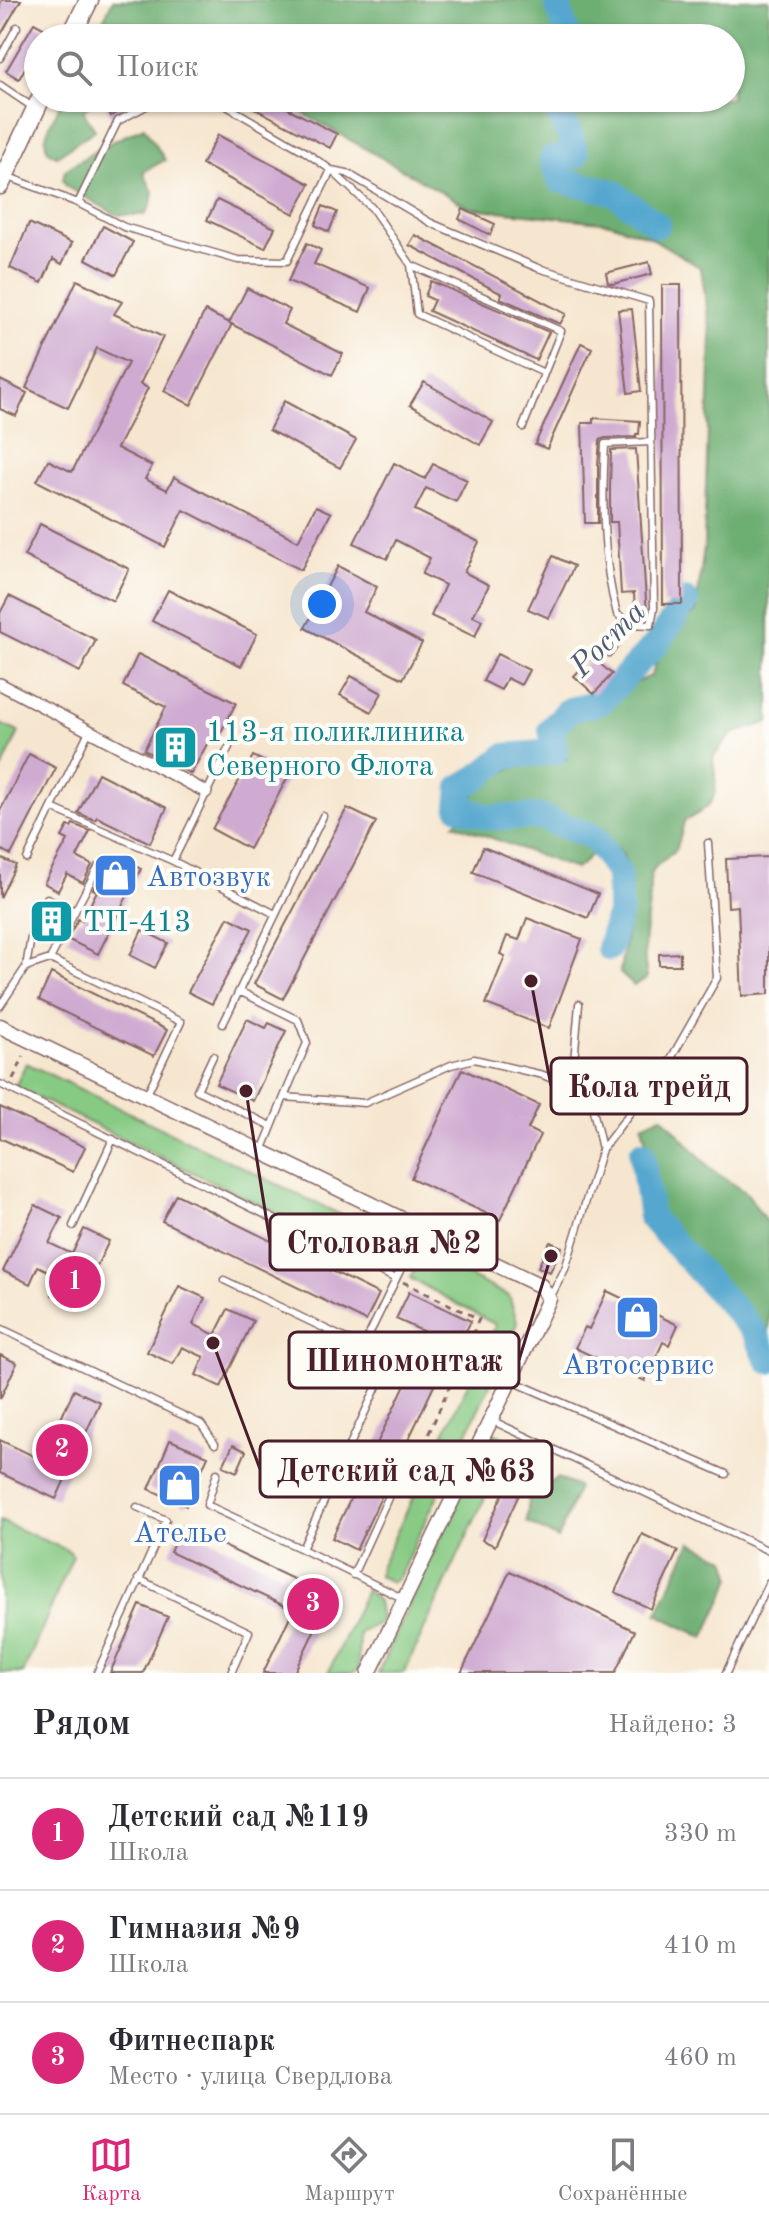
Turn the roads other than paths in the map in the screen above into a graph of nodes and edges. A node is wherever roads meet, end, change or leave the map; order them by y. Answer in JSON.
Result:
{"nodes":[{"id":1,"x":89,"y":0,"type":"edge"},
{"id":2,"x":77,"y":24,"type":"edge"},
{"id":3,"x":17,"y":27,"type":"dead end"},
{"id":4,"x":0,"y":58,"type":"edge"},
{"id":5,"x":0,"y":85,"type":"edge"},
{"id":6,"x":24,"y":97,"type":"edge"},
{"id":7,"x":34,"y":112,"type":"edge"},
{"id":8,"x":135,"y":112,"type":"edge"},
{"id":9,"x":237,"y":112,"type":"edge"},
{"id":10,"x":331,"y":170,"type":"junction"},
{"id":11,"x":2,"y":181,"type":"edge"},
{"id":12,"x":78,"y":203,"type":"junction"},
{"id":13,"x":411,"y":265,"type":"junction"},
{"id":14,"x":544,"y":373,"type":"junction"},
{"id":15,"x":523,"y":427,"type":"dead end"},
{"id":16,"x":651,"y":442,"type":"junction"},
{"id":17,"x":631,"y":624,"type":"junction"},
{"id":18,"x":609,"y":653,"type":"dead end"},
{"id":19,"x":0,"y":684,"type":"edge"},
{"id":20,"x":89,"y":731,"type":"junction"},
{"id":21,"x":229,"y":747,"type":"dead end"},
{"id":22,"x":206,"y":792,"type":"junction"},
{"id":23,"x":52,"y":808,"type":"junction"},
{"id":24,"x":323,"y":816,"type":"dead end"},
{"id":25,"x":708,"y":843,"type":"dead end"},
{"id":26,"x":27,"y":859,"type":"dead end"},
{"id":27,"x":173,"y":861,"type":"junction"},
{"id":28,"x":98,"y":867,"type":"dead end"},
{"id":29,"x":75,"y":911,"type":"junction"},
{"id":30,"x":275,"y":914,"type":"junction"},
{"id":31,"x":50,"y":959,"type":"junction"},
{"id":32,"x":26,"y":967,"type":"junction"},
{"id":33,"x":239,"y":991,"type":"junction"},
{"id":34,"x":579,"y":1004,"type":"dead end"},
{"id":35,"x":0,"y":1006,"type":"edge"},
{"id":36,"x":223,"y":1024,"type":"dead end"},
{"id":37,"x":0,"y":1026,"type":"edge"},
{"id":38,"x":213,"y":1056,"type":"dead end"},
{"id":39,"x":0,"y":1084,"type":"edge"},
{"id":40,"x":146,"y":1096,"type":"junction"},
{"id":41,"x":284,"y":1097,"type":"junction"},
{"id":42,"x":591,"y":1101,"type":"junction"},
{"id":43,"x":660,"y":1104,"type":"dead end"},
{"id":44,"x":632,"y":1110,"type":"junction"},
{"id":45,"x":271,"y":1126,"type":"junction"},
{"id":46,"x":113,"y":1139,"type":"junction"},
{"id":47,"x":602,"y":1149,"type":"junction"},
{"id":48,"x":262,"y":1151,"type":"junction"},
{"id":49,"x":73,"y":1226,"type":"dead end"},
{"id":50,"x":422,"y":1227,"type":"junction"},
{"id":51,"x":396,"y":1279,"type":"junction"},
{"id":52,"x":224,"y":1280,"type":"dead end"},
{"id":53,"x":549,"y":1299,"type":"junction"},
{"id":54,"x":0,"y":1328,"type":"edge"},
{"id":55,"x":363,"y":1347,"type":"junction"},
{"id":56,"x":510,"y":1380,"type":"junction"},
{"id":57,"x":491,"y":1420,"type":"junction"},
{"id":58,"x":215,"y":1444,"type":"dead end"},
{"id":59,"x":217,"y":1473,"type":"dead end"},
{"id":60,"x":726,"y":1474,"type":"dead end"},
{"id":61,"x":398,"y":1476,"type":"road end"},
{"id":62,"x":137,"y":1507,"type":"dead end"},
{"id":63,"x":302,"y":1549,"type":"junction"},
{"id":64,"x":769,"y":1551,"type":"edge"},
{"id":65,"x":353,"y":1575,"type":"junction"},
{"id":66,"x":138,"y":1579,"type":"junction"},
{"id":67,"x":769,"y":1582,"type":"edge"},
{"id":68,"x":404,"y":1599,"type":"junction"},
{"id":69,"x":97,"y":1673,"type":"edge"},
{"id":70,"x":231,"y":1673,"type":"edge"},
{"id":71,"x":369,"y":1673,"type":"edge"},
{"id":72,"x":726,"y":1673,"type":"edge"}],
"edges":[{"from":1,"to":2,"type":"main road"},
{"from":3,"to":4,"type":"lane"},
{"from":5,"to":6,"type":"lane"},
{"from":7,"to":11,"type":"main road"},
{"from":8,"to":12,"type":"lane"},
{"from":9,"to":10,"type":"lane"},
{"from":10,"to":12,"type":"lane"},
{"from":10,"to":13,"type":"lane"},
{"from":10,"to":16,"type":"lane"},
{"from":11,"to":12,"type":"lane"},
{"from":13,"to":14,"type":"lane"},
{"from":13,"to":14,"type":"lane"},
{"from":14,"to":15,"type":"lane"},
{"from":16,"to":17,"type":"lane"},
{"from":16,"to":17,"type":"lane"},
{"from":17,"to":18,"type":"lane"},
{"from":19,"to":20,"type":"street"},
{"from":20,"to":22,"type":"street"},
{"from":20,"to":23,"type":"lane"},
{"from":21,"to":22,"type":"lane"},
{"from":22,"to":27,"type":"lane"},
{"from":23,"to":26,"type":"lane"},
{"from":23,"to":27,"type":"lane"},
{"from":24,"to":30,"type":"lane"},
{"from":25,"to":44,"type":"lane"},
{"from":27,"to":30,"type":"lane"},
{"from":28,"to":29,"type":"lane"},
{"from":29,"to":31,"type":"lane"},
{"from":29,"to":32,"type":"lane"},
{"from":30,"to":33,"type":"lane"},
{"from":31,"to":32,"type":"lane"},
{"from":31,"to":40,"type":"lane"},
{"from":32,"to":35,"type":"lane"},
{"from":33,"to":36,"type":"lane"},
{"from":33,"to":41,"type":"lane"},
{"from":34,"to":42,"type":"lane"},
{"from":37,"to":40,"type":"street"},
{"from":38,"to":45,"type":"lane"},
{"from":39,"to":46,"type":"lane"},
{"from":40,"to":48,"type":"street"},
{"from":41,"to":42,"type":"lane"},
{"from":41,"to":45,"type":"lane"},
{"from":42,"to":47,"type":"lane"},
{"from":43,"to":44,"type":"lane"},
{"from":44,"to":47,"type":"lane"},
{"from":45,"to":48,"type":"lane"},
{"from":46,"to":49,"type":"lane"},
{"from":46,"to":51,"type":"lane"},
{"from":47,"to":53,"type":"lane"},
{"from":48,"to":50,"type":"street"},
{"from":50,"to":51,"type":"lane"},
{"from":50,"to":53,"type":"street"},
{"from":51,"to":55,"type":"lane"},
{"from":52,"to":55,"type":"lane"},
{"from":53,"to":56,"type":"street"},
{"from":54,"to":58,"type":"lane"},
{"from":55,"to":63,"type":"lane"},
{"from":56,"to":57,"type":"street"},
{"from":56,"to":60,"type":"lane"},
{"from":57,"to":64,"type":"lane"},
{"from":57,"to":68,"type":"street"},
{"from":59,"to":63,"type":"lane"},
{"from":61,"to":65,"type":"lane"},
{"from":62,"to":66,"type":"lane"},
{"from":63,"to":65,"type":"lane"},
{"from":65,"to":68,"type":"lane"},
{"from":66,"to":69,"type":"lane"},
{"from":66,"to":70,"type":"lane"},
{"from":67,"to":72,"type":"lane"},
{"from":68,"to":71,"type":"street"}]}
